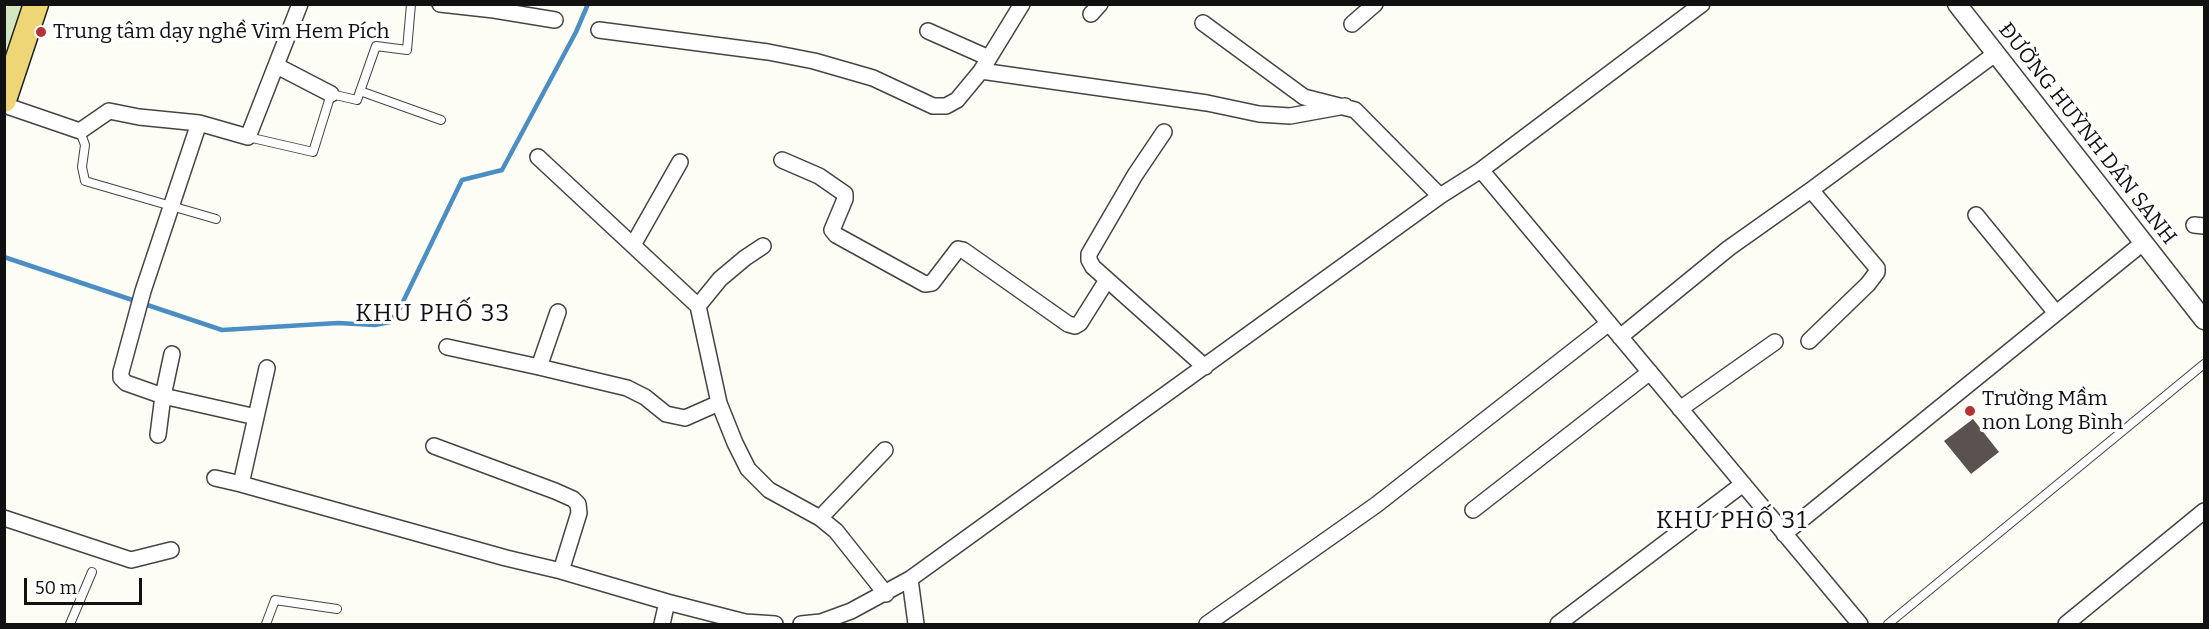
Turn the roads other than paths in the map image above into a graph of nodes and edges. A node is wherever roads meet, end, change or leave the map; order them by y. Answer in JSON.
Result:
{"nodes":[{"id":1,"x":36,"y":4,"type":"edge"},
{"id":2,"x":300,"y":4,"type":"edge"},
{"id":3,"x":411,"y":4,"type":"edge"},
{"id":4,"x":440,"y":4,"type":"edge"},
{"id":5,"x":1022,"y":4,"type":"edge"},
{"id":6,"x":1375,"y":4,"type":"edge"},
{"id":7,"x":1702,"y":4,"type":"edge"},
{"id":8,"x":1957,"y":4,"type":"edge"},
{"id":9,"x":496,"y":7,"type":"edge"},
{"id":10,"x":555,"y":20,"type":"dead end"},
{"id":11,"x":1203,"y":22,"type":"dead end"},
{"id":12,"x":1352,"y":24,"type":"dead end"},
{"id":13,"x":599,"y":30,"type":"dead end"},
{"id":14,"x":928,"y":31,"type":"dead end"},
{"id":15,"x":1995,"y":54,"type":"junction"},
{"id":16,"x":989,"y":58,"type":"junction"},
{"id":17,"x":277,"y":66,"type":"junction"},
{"id":18,"x":981,"y":71,"type":"junction"},
{"id":19,"x":360,"y":91,"type":"junction"},
{"id":20,"x":331,"y":94,"type":"junction"},
{"id":21,"x":4,"y":100,"type":"edge"},
{"id":22,"x":4,"y":105,"type":"edge"},
{"id":23,"x":1345,"y":106,"type":"junction"},
{"id":24,"x":441,"y":120,"type":"dead end"},
{"id":25,"x":199,"y":123,"type":"junction"},
{"id":26,"x":80,"y":131,"type":"junction"},
{"id":27,"x":1164,"y":132,"type":"dead end"},
{"id":28,"x":248,"y":137,"type":"junction"},
{"id":29,"x":538,"y":157,"type":"dead end"},
{"id":30,"x":783,"y":160,"type":"dead end"},
{"id":31,"x":681,"y":162,"type":"dead end"},
{"id":32,"x":1481,"y":170,"type":"junction"},
{"id":33,"x":1811,"y":190,"type":"junction"},
{"id":34,"x":1440,"y":196,"type":"junction"},
{"id":35,"x":172,"y":206,"type":"junction"},
{"id":36,"x":1976,"y":215,"type":"dead end"},
{"id":37,"x":216,"y":219,"type":"dead end"},
{"id":38,"x":2144,"y":242,"type":"junction"},
{"id":39,"x":633,"y":245,"type":"junction"},
{"id":40,"x":763,"y":246,"type":"dead end"},
{"id":41,"x":1107,"y":280,"type":"junction"},
{"id":42,"x":698,"y":306,"type":"junction"},
{"id":43,"x":558,"y":312,"type":"dead end"},
{"id":44,"x":2056,"y":314,"type":"junction"},
{"id":45,"x":2205,"y":320,"type":"edge"},
{"id":46,"x":1609,"y":323,"type":"junction"},
{"id":47,"x":1620,"y":337,"type":"junction"},
{"id":48,"x":1809,"y":341,"type":"dead end"},
{"id":49,"x":1775,"y":342,"type":"dead end"},
{"id":50,"x":447,"y":347,"type":"dead end"},
{"id":51,"x":172,"y":354,"type":"dead end"},
{"id":52,"x":2205,"y":364,"type":"edge"},
{"id":53,"x":539,"y":366,"type":"junction"},
{"id":54,"x":1205,"y":367,"type":"junction"},
{"id":55,"x":267,"y":368,"type":"dead end"},
{"id":56,"x":1650,"y":372,"type":"junction"},
{"id":57,"x":163,"y":396,"type":"junction"},
{"id":58,"x":719,"y":403,"type":"junction"},
{"id":59,"x":1680,"y":409,"type":"junction"},
{"id":60,"x":256,"y":417,"type":"junction"},
{"id":61,"x":158,"y":435,"type":"dead end"},
{"id":62,"x":434,"y":446,"type":"dead end"},
{"id":63,"x":885,"y":450,"type":"dead end"},
{"id":64,"x":215,"y":478,"type":"dead end"},
{"id":65,"x":241,"y":483,"type":"junction"},
{"id":66,"x":1743,"y":484,"type":"junction"},
{"id":67,"x":1473,"y":510,"type":"dead end"},
{"id":68,"x":2205,"y":511,"type":"edge"},
{"id":69,"x":4,"y":518,"type":"edge"},
{"id":70,"x":820,"y":518,"type":"junction"},
{"id":71,"x":1784,"y":534,"type":"junction"},
{"id":72,"x":171,"y":550,"type":"dead end"},
{"id":73,"x":561,"y":571,"type":"junction"},
{"id":74,"x":92,"y":572,"type":"dead end"},
{"id":75,"x":910,"y":579,"type":"junction"},
{"id":76,"x":886,"y":594,"type":"junction"},
{"id":77,"x":667,"y":602,"type":"junction"},
{"id":78,"x":337,"y":609,"type":"dead end"},
{"id":79,"x":70,"y":624,"type":"edge"},
{"id":80,"x":266,"y":624,"type":"edge"},
{"id":81,"x":662,"y":624,"type":"edge"},
{"id":82,"x":776,"y":624,"type":"edge"},
{"id":83,"x":801,"y":624,"type":"edge"},
{"id":84,"x":916,"y":624,"type":"edge"},
{"id":85,"x":1207,"y":624,"type":"edge"},
{"id":86,"x":1558,"y":624,"type":"edge"},
{"id":87,"x":1860,"y":624,"type":"edge"},
{"id":88,"x":1888,"y":624,"type":"edge"},
{"id":89,"x":2066,"y":624,"type":"edge"}],
"edges":[{"from":1,"to":21,"type":"main road"},
{"from":2,"to":17,"type":"street"},
{"from":3,"to":19,"type":"lane"},
{"from":4,"to":9,"type":"street"},
{"from":5,"to":16,"type":"street"},
{"from":6,"to":12,"type":"street"},
{"from":7,"to":32,"type":"street"},
{"from":8,"to":15,"type":"street","name":"ĐƯỜNG HUỲNH DÂN SANH"},
{"from":9,"to":10,"type":"street"},
{"from":11,"to":23,"type":"street"},
{"from":13,"to":18,"type":"street"},
{"from":14,"to":16,"type":"street"},
{"from":15,"to":33,"type":"street"},
{"from":15,"to":38,"type":"street","name":"ĐƯỜNG HUỲNH DÂN SANH"},
{"from":16,"to":18,"type":"street"},
{"from":17,"to":20,"type":"street"},
{"from":17,"to":28,"type":"street"},
{"from":18,"to":23,"type":"street"},
{"from":19,"to":20,"type":"lane"},
{"from":19,"to":24,"type":"lane"},
{"from":20,"to":28,"type":"lane"},
{"from":22,"to":26,"type":"street"},
{"from":23,"to":34,"type":"street"},
{"from":25,"to":26,"type":"street"},
{"from":25,"to":28,"type":"street"},
{"from":25,"to":35,"type":"street"},
{"from":26,"to":35,"type":"lane"},
{"from":27,"to":41,"type":"street"},
{"from":29,"to":39,"type":"street"},
{"from":30,"to":41,"type":"street"},
{"from":31,"to":39,"type":"street"},
{"from":32,"to":34,"type":"street"},
{"from":32,"to":46,"type":"street"},
{"from":33,"to":47,"type":"street"},
{"from":33,"to":48,"type":"street"},
{"from":34,"to":54,"type":"street"},
{"from":35,"to":37,"type":"lane"},
{"from":35,"to":57,"type":"street"},
{"from":36,"to":44,"type":"street"},
{"from":38,"to":44,"type":"street"},
{"from":38,"to":45,"type":"street","name":"ĐƯỜNG HUỲNH DÂN SANH"},
{"from":39,"to":42,"type":"street"},
{"from":40,"to":42,"type":"street"},
{"from":41,"to":54,"type":"street"},
{"from":42,"to":58,"type":"street"},
{"from":43,"to":53,"type":"street"},
{"from":44,"to":71,"type":"street"},
{"from":46,"to":47,"type":"street"},
{"from":46,"to":85,"type":"street"},
{"from":47,"to":56,"type":"street"},
{"from":49,"to":59,"type":"street"},
{"from":50,"to":53,"type":"street"},
{"from":51,"to":57,"type":"street"},
{"from":52,"to":88,"type":"lane"},
{"from":53,"to":58,"type":"street"},
{"from":54,"to":75,"type":"street"},
{"from":55,"to":60,"type":"street"},
{"from":56,"to":59,"type":"street"},
{"from":56,"to":67,"type":"street"},
{"from":57,"to":60,"type":"street"},
{"from":57,"to":61,"type":"street"},
{"from":58,"to":70,"type":"street"},
{"from":59,"to":66,"type":"street"},
{"from":60,"to":65,"type":"street"},
{"from":62,"to":73,"type":"street"},
{"from":63,"to":70,"type":"street"},
{"from":64,"to":65,"type":"street"},
{"from":65,"to":73,"type":"street"},
{"from":66,"to":71,"type":"street"},
{"from":66,"to":86,"type":"street"},
{"from":68,"to":89,"type":"street"},
{"from":69,"to":72,"type":"street"},
{"from":70,"to":76,"type":"street"},
{"from":71,"to":87,"type":"street"},
{"from":73,"to":77,"type":"street"},
{"from":74,"to":79,"type":"lane"},
{"from":75,"to":76,"type":"street"},
{"from":75,"to":84,"type":"street"},
{"from":76,"to":83,"type":"street"},
{"from":77,"to":81,"type":"street"},
{"from":77,"to":82,"type":"street"},
{"from":78,"to":80,"type":"lane"}]}
